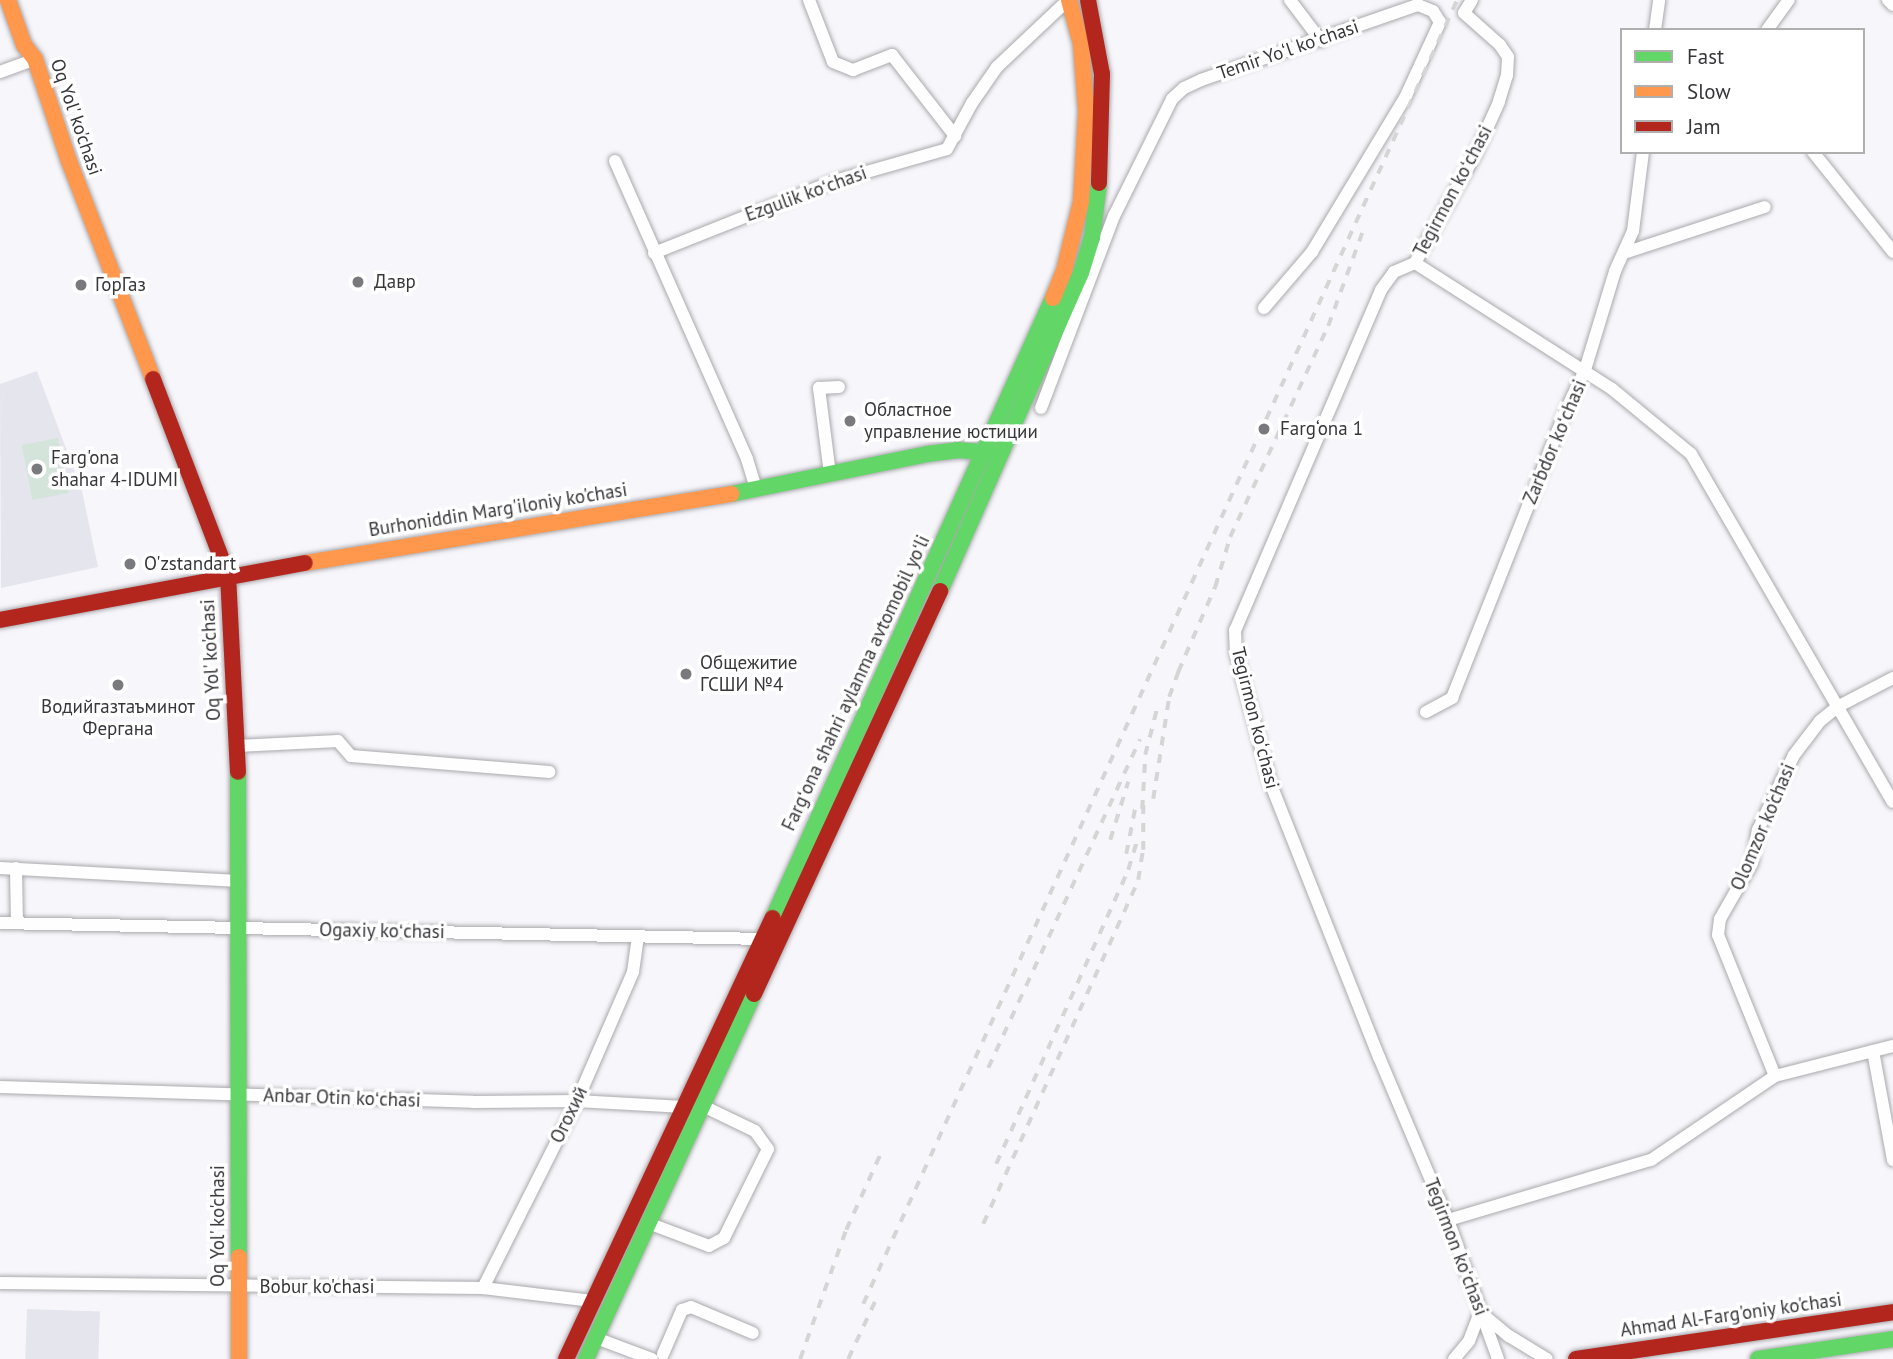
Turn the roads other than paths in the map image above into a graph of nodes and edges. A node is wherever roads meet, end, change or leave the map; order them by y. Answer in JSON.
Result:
{"nodes":[{"id":1,"x":8,"y":0,"type":"edge"},
{"id":2,"x":808,"y":0,"type":"edge"},
{"id":3,"x":1069,"y":0,"type":"edge"},
{"id":4,"x":1088,"y":0,"type":"edge"},
{"id":5,"x":1290,"y":0,"type":"edge"},
{"id":6,"x":1472,"y":0,"type":"edge"},
{"id":7,"x":1659,"y":0,"type":"edge"},
{"id":8,"x":1789,"y":0,"type":"edge"},
{"id":9,"x":1888,"y":0,"type":"edge"},
{"id":10,"x":1421,"y":2,"type":"edge"},
{"id":11,"x":1893,"y":5,"type":"edge"},
{"id":12,"x":1655,"y":28,"type":"edge"},
{"id":13,"x":1769,"y":28,"type":"edge"},
{"id":14,"x":1321,"y":41,"type":"junction"},
{"id":15,"x":35,"y":59,"type":"junction"},
{"id":16,"x":0,"y":72,"type":"edge"},
{"id":17,"x":955,"y":136,"type":"junction"},
{"id":18,"x":1643,"y":154,"type":"edge"},
{"id":19,"x":1815,"y":154,"type":"edge"},
{"id":20,"x":615,"y":161,"type":"dead end"},
{"id":21,"x":1765,"y":207,"type":"dead end"},
{"id":22,"x":1893,"y":252,"type":"edge"},
{"id":23,"x":654,"y":253,"type":"junction"},
{"id":24,"x":1624,"y":253,"type":"junction"},
{"id":25,"x":1415,"y":263,"type":"junction"},
{"id":26,"x":1264,"y":308,"type":"dead end"},
{"id":27,"x":1585,"y":370,"type":"junction"},
{"id":28,"x":839,"y":387,"type":"dead end"},
{"id":29,"x":1041,"y":408,"type":"dead end"},
{"id":30,"x":986,"y":451,"type":"junction"},
{"id":31,"x":1003,"y":455,"type":"junction"},
{"id":32,"x":830,"y":474,"type":"junction"},
{"id":33,"x":756,"y":489,"type":"junction"},
{"id":34,"x":228,"y":575,"type":"junction"},
{"id":35,"x":0,"y":620,"type":"edge"},
{"id":36,"x":1893,"y":678,"type":"edge"},
{"id":37,"x":1838,"y":707,"type":"junction"},
{"id":38,"x":1426,"y":712,"type":"dead end"},
{"id":39,"x":237,"y":746,"type":"junction"},
{"id":40,"x":549,"y":772,"type":"dead end"},
{"id":41,"x":1893,"y":803,"type":"edge"},
{"id":42,"x":16,"y":868,"type":"junction"},
{"id":43,"x":0,"y":869,"type":"edge"},
{"id":44,"x":239,"y":881,"type":"junction"},
{"id":45,"x":0,"y":923,"type":"edge"},
{"id":46,"x":17,"y":923,"type":"junction"},
{"id":47,"x":240,"y":929,"type":"junction"},
{"id":48,"x":638,"y":937,"type":"junction"},
{"id":49,"x":764,"y":939,"type":"junction"},
{"id":50,"x":1893,"y":1046,"type":"edge"},
{"id":51,"x":1873,"y":1051,"type":"junction"},
{"id":52,"x":1775,"y":1076,"type":"junction"},
{"id":53,"x":0,"y":1087,"type":"edge"},
{"id":54,"x":239,"y":1094,"type":"junction"},
{"id":55,"x":577,"y":1101,"type":"junction"},
{"id":56,"x":703,"y":1106,"type":"junction"},
{"id":57,"x":684,"y":1107,"type":"junction"},
{"id":58,"x":1893,"y":1160,"type":"edge"},
{"id":59,"x":1448,"y":1220,"type":"junction"},
{"id":60,"x":649,"y":1223,"type":"junction"},
{"id":61,"x":0,"y":1283,"type":"edge"},
{"id":62,"x":239,"y":1286,"type":"junction"},
{"id":63,"x":483,"y":1288,"type":"junction"},
{"id":64,"x":592,"y":1301,"type":"junction"},
{"id":65,"x":1480,"y":1312,"type":"junction"},
{"id":66,"x":1893,"y":1312,"type":"edge"},
{"id":67,"x":753,"y":1333,"type":"dead end"},
{"id":68,"x":596,"y":1338,"type":"junction"},
{"id":69,"x":1893,"y":1339,"type":"edge"},
{"id":70,"x":1830,"y":1353,"type":"edge"},
{"id":71,"x":661,"y":1358,"type":"edge"},
{"id":72,"x":239,"y":1359,"type":"edge"},
{"id":73,"x":566,"y":1359,"type":"edge"},
{"id":74,"x":586,"y":1359,"type":"edge"},
{"id":75,"x":1454,"y":1359,"type":"edge"},
{"id":76,"x":1498,"y":1359,"type":"edge"},
{"id":77,"x":1547,"y":1359,"type":"edge"},
{"id":78,"x":1576,"y":1359,"type":"edge"},
{"id":79,"x":1758,"y":1359,"type":"edge"}],
"edges":[{"from":1,"to":15,"type":"main road","name":"Oq Yol' ko'chasi"},
{"from":2,"to":17,"type":"street"},
{"from":3,"to":17,"type":"street","name":"Ezgulik koʻchasi"},
{"from":3,"to":30,"type":"main road","name":"Fargʻona shahri aylanma avtomobil yoʻli"},
{"from":4,"to":31,"type":"main road","name":"Fargʻona shahri aylanma avtomobil yoʻli"},
{"from":5,"to":14,"type":"street"},
{"from":6,"to":25,"type":"street","name":"Tegirmon koʻchasi"},
{"from":7,"to":12,"type":"street"},
{"from":8,"to":13,"type":"street"},
{"from":9,"to":11,"type":"street"},
{"from":10,"to":14,"type":"street","name":"Temir Yoʻl koʻchasi"},
{"from":10,"to":26,"type":"street","name":"Temir Yoʻl koʻchasi"},
{"from":14,"to":29,"type":"street","name":"Temir Yoʻl koʻchasi"},
{"from":15,"to":16,"type":"street"},
{"from":15,"to":34,"type":"main road","name":"Oq Yol' ko'chasi"},
{"from":17,"to":23,"type":"street","name":"Ezgulik koʻchasi"},
{"from":18,"to":24,"type":"street","name":"Zarbdor koʻchasi"},
{"from":19,"to":22,"type":"street"},
{"from":20,"to":23,"type":"street"},
{"from":21,"to":24,"type":"street"},
{"from":23,"to":33,"type":"street"},
{"from":24,"to":27,"type":"street","name":"Zarbdor koʻchasi"},
{"from":25,"to":27,"type":"street"},
{"from":25,"to":59,"type":"street","name":"Tegirmon koʻchasi"},
{"from":27,"to":37,"type":"street"},
{"from":27,"to":38,"type":"street","name":"Zarbdor koʻchasi"},
{"from":28,"to":32,"type":"street"},
{"from":30,"to":31,"type":"main road","name":"Burhoniddin Marg'iloniy ko'chasi"},
{"from":30,"to":32,"type":"main road","name":"Burhoniddin Marg'iloniy ko'chasi"},
{"from":30,"to":49,"type":"main road","name":"Fargʻona shahri aylanma avtomobil yoʻli"},
{"from":31,"to":56,"type":"main road","name":"Fargʻona shahri aylanma avtomobil yoʻli"},
{"from":32,"to":33,"type":"main road","name":"Burhoniddin Marg'iloniy ko'chasi"},
{"from":33,"to":34,"type":"main road","name":"Burhoniddin Marg'iloniy ko'chasi"},
{"from":34,"to":35,"type":"main road","name":"Burhoniddin Marg'iloniy ko'chasi"},
{"from":34,"to":39,"type":"main road","name":"Oq Yol' ko'chasi"},
{"from":36,"to":37,"type":"street","name":"Olomzor ko'chasi"},
{"from":37,"to":41,"type":"street"},
{"from":37,"to":52,"type":"street","name":"Olomzor ko'chasi"},
{"from":39,"to":40,"type":"street"},
{"from":39,"to":44,"type":"main road","name":"Oq Yol' ko'chasi"},
{"from":42,"to":43,"type":"street"},
{"from":42,"to":44,"type":"street"},
{"from":42,"to":46,"type":"street"},
{"from":44,"to":47,"type":"main road","name":"Oq Yol' ko'chasi"},
{"from":45,"to":46,"type":"street","name":"Ogaxiy koʻchasi"},
{"from":46,"to":47,"type":"street","name":"Ogaxiy koʻchasi"},
{"from":47,"to":48,"type":"street","name":"Ogaxiy koʻchasi"},
{"from":47,"to":54,"type":"main road","name":"Oq Yol' ko'chasi"},
{"from":48,"to":49,"type":"street","name":"Ogaxiy koʻchasi"},
{"from":48,"to":55,"type":"street","name":"Огохий"},
{"from":49,"to":57,"type":"main road","name":"Fargʻona shahri aylanma avtomobil yoʻli"},
{"from":50,"to":51,"type":"street"},
{"from":51,"to":52,"type":"street"},
{"from":51,"to":58,"type":"street"},
{"from":52,"to":59,"type":"street"},
{"from":53,"to":54,"type":"street","name":"Anbar Otin koʻchasi"},
{"from":54,"to":55,"type":"street","name":"Anbar Otin koʻchasi"},
{"from":54,"to":62,"type":"main road","name":"Oq Yol' ko'chasi"},
{"from":55,"to":57,"type":"street","name":"Anbar Otin koʻchasi"},
{"from":55,"to":63,"type":"street","name":"Огохий"},
{"from":56,"to":60,"type":"main road","name":"Fargʻona shahri aylanma avtomobil yoʻli"},
{"from":56,"to":60,"type":"street"},
{"from":57,"to":64,"type":"main road","name":"Fargʻona shahri aylanma avtomobil yoʻli"},
{"from":59,"to":65,"type":"street","name":"Tegirmon koʻchasi"},
{"from":60,"to":68,"type":"main road","name":"Fargʻona shahri aylanma avtomobil yoʻli"},
{"from":61,"to":62,"type":"street","name":"Bobur ko'chasi"},
{"from":62,"to":63,"type":"street","name":"Bobur ko'chasi"},
{"from":62,"to":72,"type":"main road","name":"Oq Yol' ko'chasi"},
{"from":63,"to":64,"type":"street","name":"Bobur ko'chasi"},
{"from":64,"to":73,"type":"main road","name":"Fargʻona shahri aylanma avtomobil yoʻli"},
{"from":65,"to":75,"type":"street"},
{"from":65,"to":76,"type":"street","name":"Tegirmon koʻchasi"},
{"from":65,"to":77,"type":"street"},
{"from":66,"to":78,"type":"main road","name":"Ahmad Al-Farg'oniy ko'chasi"},
{"from":67,"to":71,"type":"street"},
{"from":68,"to":71,"type":"street"},
{"from":68,"to":74,"type":"main road","name":"Fargʻona shahri aylanma avtomobil yoʻli"},
{"from":69,"to":70,"type":"main road"},
{"from":70,"to":79,"type":"main road"}]}
